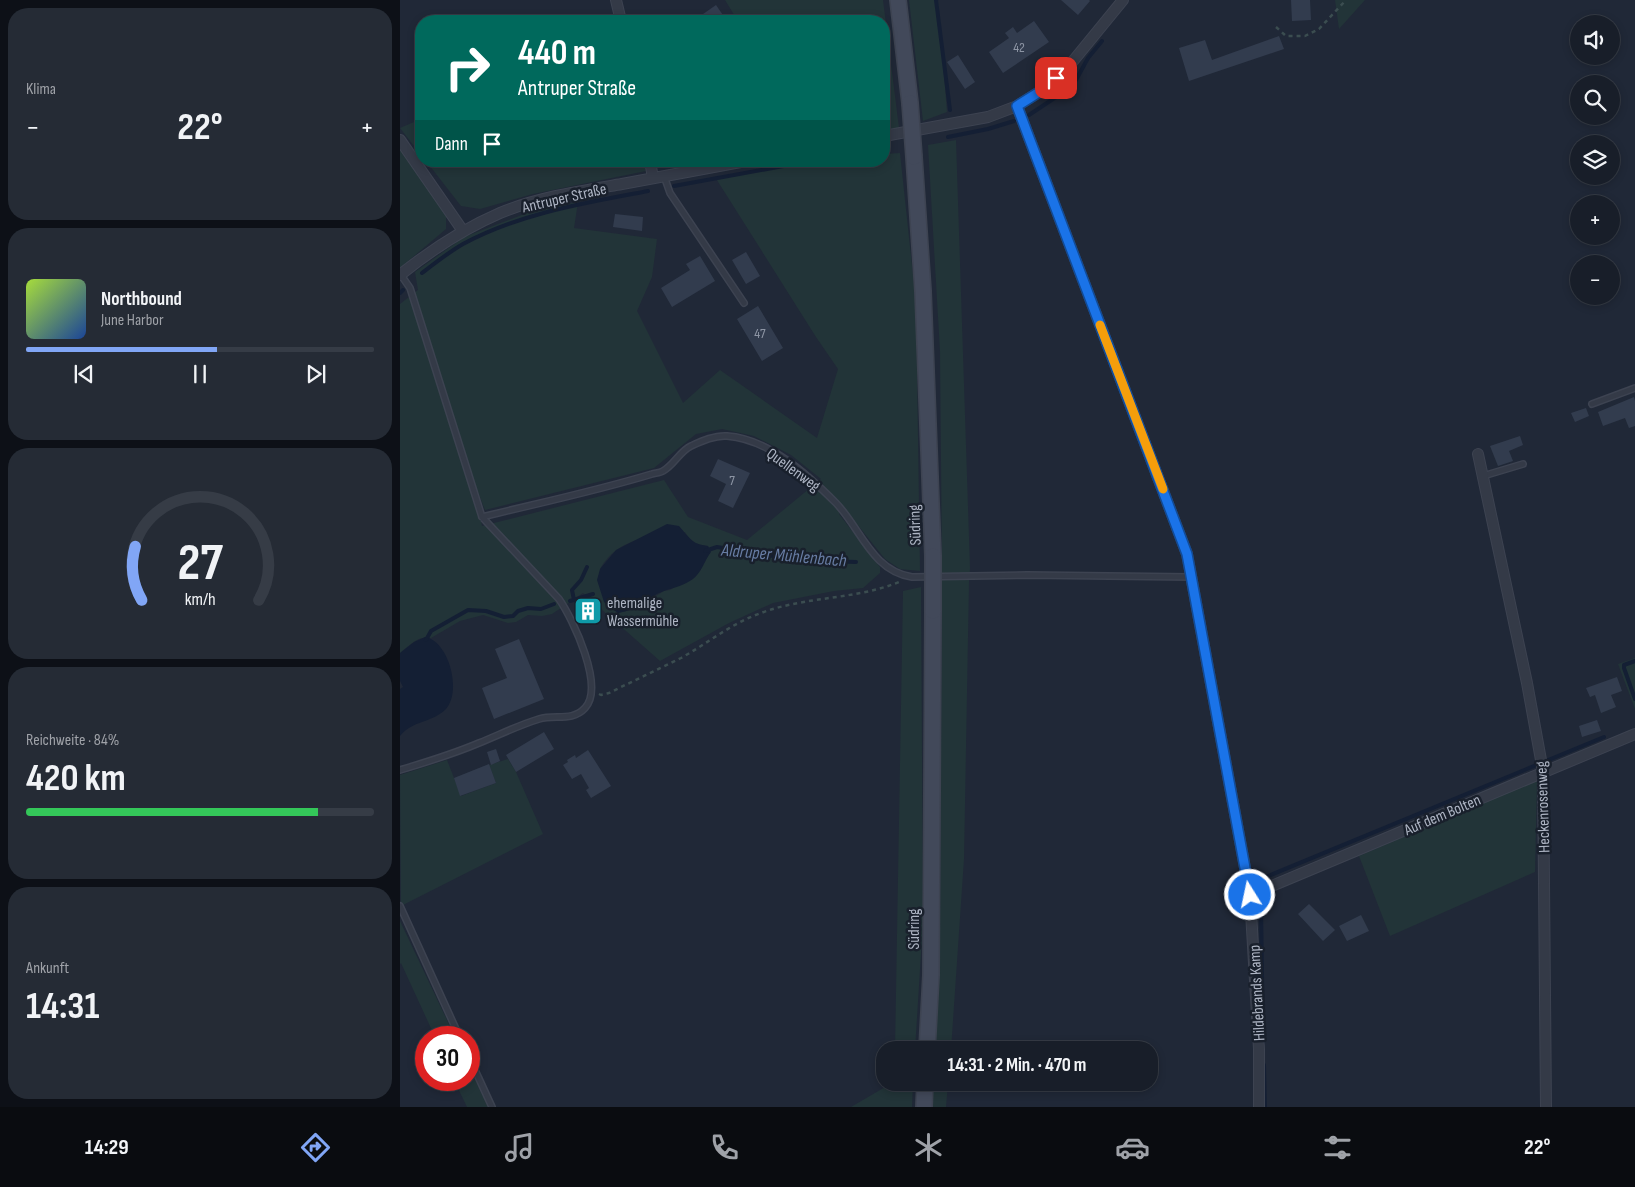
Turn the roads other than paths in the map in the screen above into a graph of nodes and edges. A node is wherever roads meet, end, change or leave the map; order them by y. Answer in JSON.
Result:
{"nodes":[{"id":1,"x":616,"y":0,"type":"edge"},
{"id":2,"x":898,"y":0,"type":"edge"},
{"id":3,"x":1124,"y":0,"type":"edge"},
{"id":4,"x":620,"y":15,"type":"edge"},
{"id":5,"x":1017,"y":106,"type":"junction"},
{"id":6,"x":890,"y":135,"type":"edge"},
{"id":7,"x":400,"y":140,"type":"edge"},
{"id":8,"x":415,"y":162,"type":"edge"},
{"id":9,"x":419,"y":167,"type":"edge"},
{"id":10,"x":653,"y":167,"type":"edge"},
{"id":11,"x":713,"y":167,"type":"edge"},
{"id":12,"x":658,"y":177,"type":"junction"},
{"id":13,"x":463,"y":231,"type":"junction"},
{"id":14,"x":400,"y":275,"type":"edge"},
{"id":15,"x":744,"y":303,"type":"dead end"},
{"id":16,"x":1635,"y":388,"type":"edge"},
{"id":17,"x":1592,"y":404,"type":"dead end"},
{"id":18,"x":1478,"y":454,"type":"dead end"},
{"id":19,"x":1523,"y":464,"type":"dead end"},
{"id":20,"x":1482,"y":476,"type":"junction"},
{"id":21,"x":482,"y":517,"type":"junction"},
{"id":22,"x":1192,"y":577,"type":"junction"},
{"id":23,"x":1635,"y":734,"type":"edge"},
{"id":24,"x":400,"y":770,"type":"edge"},
{"id":25,"x":1543,"y":772,"type":"junction"},
{"id":26,"x":1250,"y":895,"type":"junction"},
{"id":27,"x":400,"y":906,"type":"edge"},
{"id":28,"x":455,"y":1026,"type":"edge"},
{"id":29,"x":927,"y":1041,"type":"edge"},
{"id":30,"x":480,"y":1081,"type":"edge"},
{"id":31,"x":925,"y":1091,"type":"edge"},
{"id":32,"x":492,"y":1107,"type":"edge"},
{"id":33,"x":924,"y":1107,"type":"edge"},
{"id":34,"x":1259,"y":1107,"type":"edge"},
{"id":35,"x":1546,"y":1107,"type":"edge"}],
"edges":[{"from":1,"to":4,"type":"street"},
{"from":2,"to":29,"type":"main road","name":"Südring","bridge":true},
{"from":3,"to":5,"type":"street"},
{"from":5,"to":6,"type":"street"},
{"from":5,"to":22,"type":"street","name":"Hildebrands Kamp"},
{"from":7,"to":8,"type":"street"},
{"from":9,"to":13,"type":"street"},
{"from":10,"to":12,"type":"street"},
{"from":11,"to":12,"type":"street","name":"Antruper Straße"},
{"from":12,"to":13,"type":"street","name":"Antruper Straße"},
{"from":12,"to":15,"type":"lane"},
{"from":13,"to":14,"type":"street","name":"Antruper Straße"},
{"from":14,"to":21,"type":"lane"},
{"from":16,"to":17,"type":"lane"},
{"from":18,"to":20,"type":"street","name":"Heckenrosenweg"},
{"from":19,"to":20,"type":"lane"},
{"from":20,"to":25,"type":"street","name":"Heckenrosenweg"},
{"from":21,"to":22,"type":"lane","name":"Quellenweg"},
{"from":21,"to":24,"type":"lane"},
{"from":22,"to":26,"type":"street","name":"Hildebrands Kamp"},
{"from":23,"to":25,"type":"street","name":"Auf dem Bolten"},
{"from":25,"to":26,"type":"street","name":"Auf dem Bolten"},
{"from":25,"to":35,"type":"street","name":"Heckenrosenweg"},
{"from":26,"to":34,"type":"street","name":"Hildebrands Kamp"},
{"from":27,"to":28,"type":"lane"},
{"from":30,"to":32,"type":"lane"},
{"from":31,"to":33,"type":"main road"}]}
